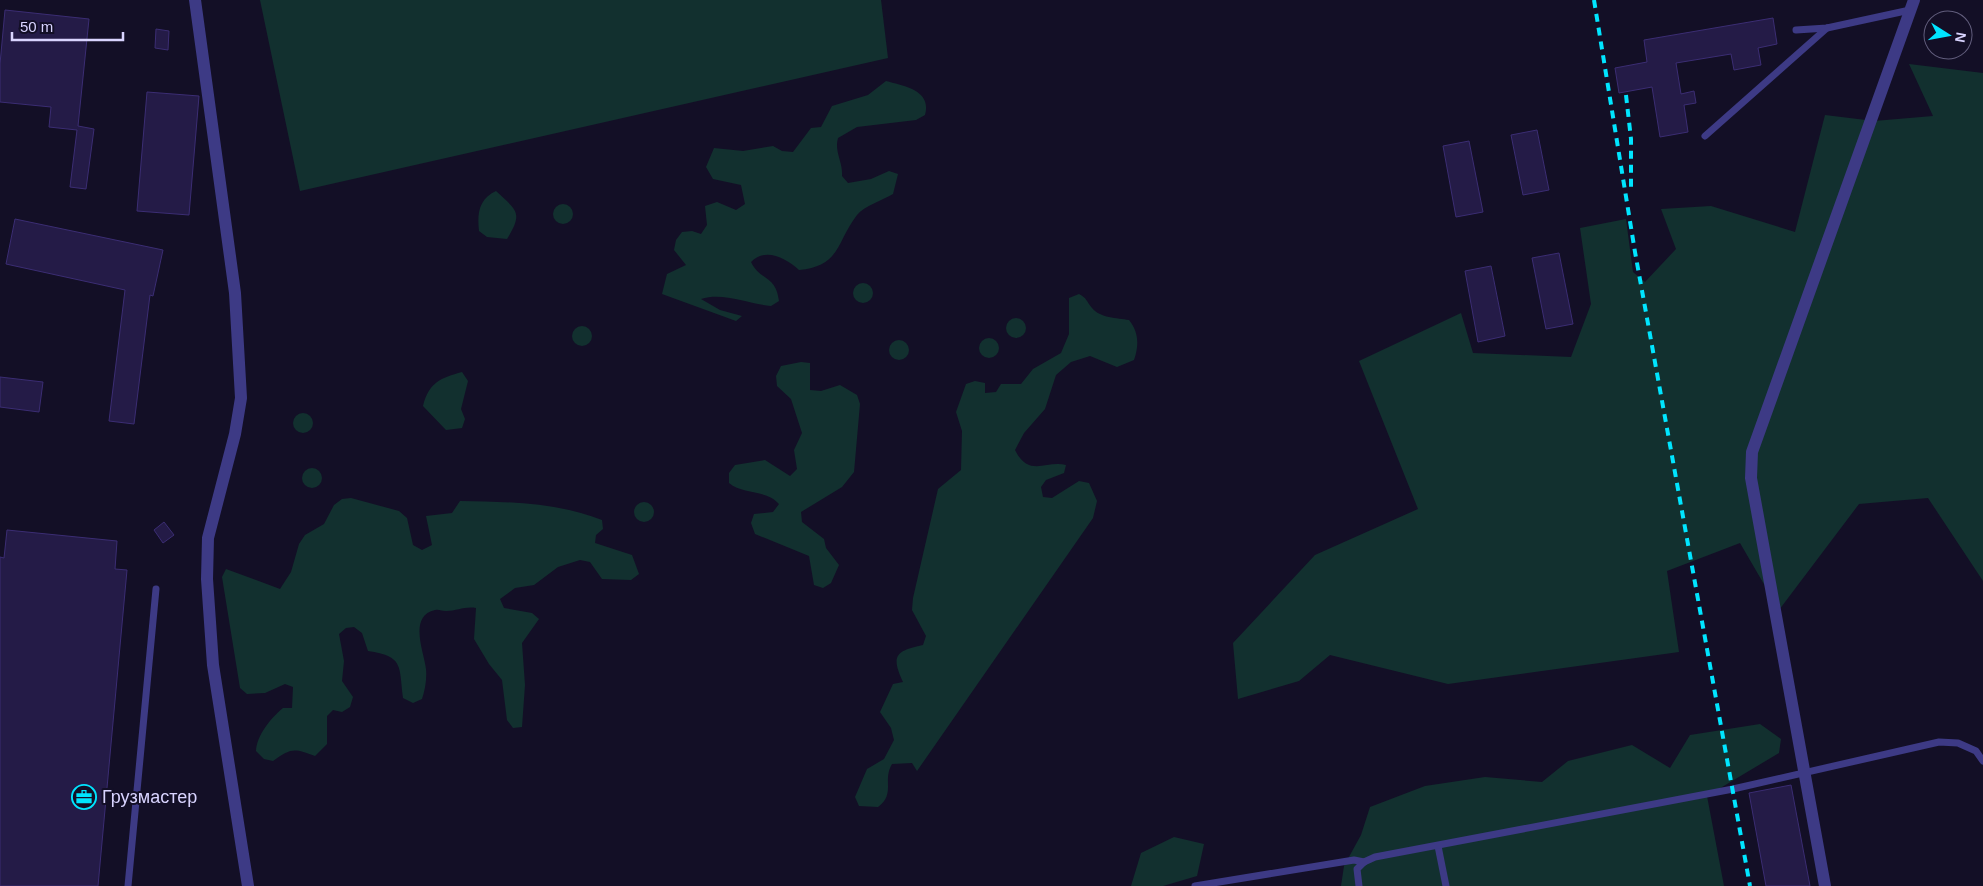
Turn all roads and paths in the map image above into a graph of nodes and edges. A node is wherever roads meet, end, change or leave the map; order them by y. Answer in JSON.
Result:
{"nodes":[{"id":1,"x":196,"y":0,"type":"edge"},
{"id":2,"x":1912,"y":5,"type":"edge"},
{"id":3,"x":1827,"y":28,"type":"junction"},
{"id":4,"x":1796,"y":30,"type":"dead end"},
{"id":5,"x":1705,"y":136,"type":"dead end"},
{"id":6,"x":156,"y":588,"type":"dead end"},
{"id":7,"x":1983,"y":761,"type":"edge"},
{"id":8,"x":1804,"y":774,"type":"junction"},
{"id":9,"x":1438,"y":846,"type":"junction"},
{"id":10,"x":1364,"y":862,"type":"junction"},
{"id":11,"x":128,"y":886,"type":"edge"},
{"id":12,"x":248,"y":886,"type":"edge"},
{"id":13,"x":1195,"y":886,"type":"edge"},
{"id":14,"x":1359,"y":886,"type":"edge"},
{"id":15,"x":1446,"y":886,"type":"edge"},
{"id":16,"x":1825,"y":886,"type":"edge"}],
"edges":[{"from":1,"to":12,"type":"street"},
{"from":2,"to":3,"type":"lane"},
{"from":2,"to":8,"type":"street"},
{"from":3,"to":4,"type":"lane"},
{"from":3,"to":5,"type":"lane"},
{"from":6,"to":11,"type":"lane"},
{"from":7,"to":8,"type":"lane"},
{"from":8,"to":9,"type":"lane"},
{"from":8,"to":16,"type":"street"},
{"from":9,"to":10,"type":"lane"},
{"from":9,"to":15,"type":"lane"},
{"from":10,"to":13,"type":"lane"},
{"from":10,"to":14,"type":"lane"}]}
